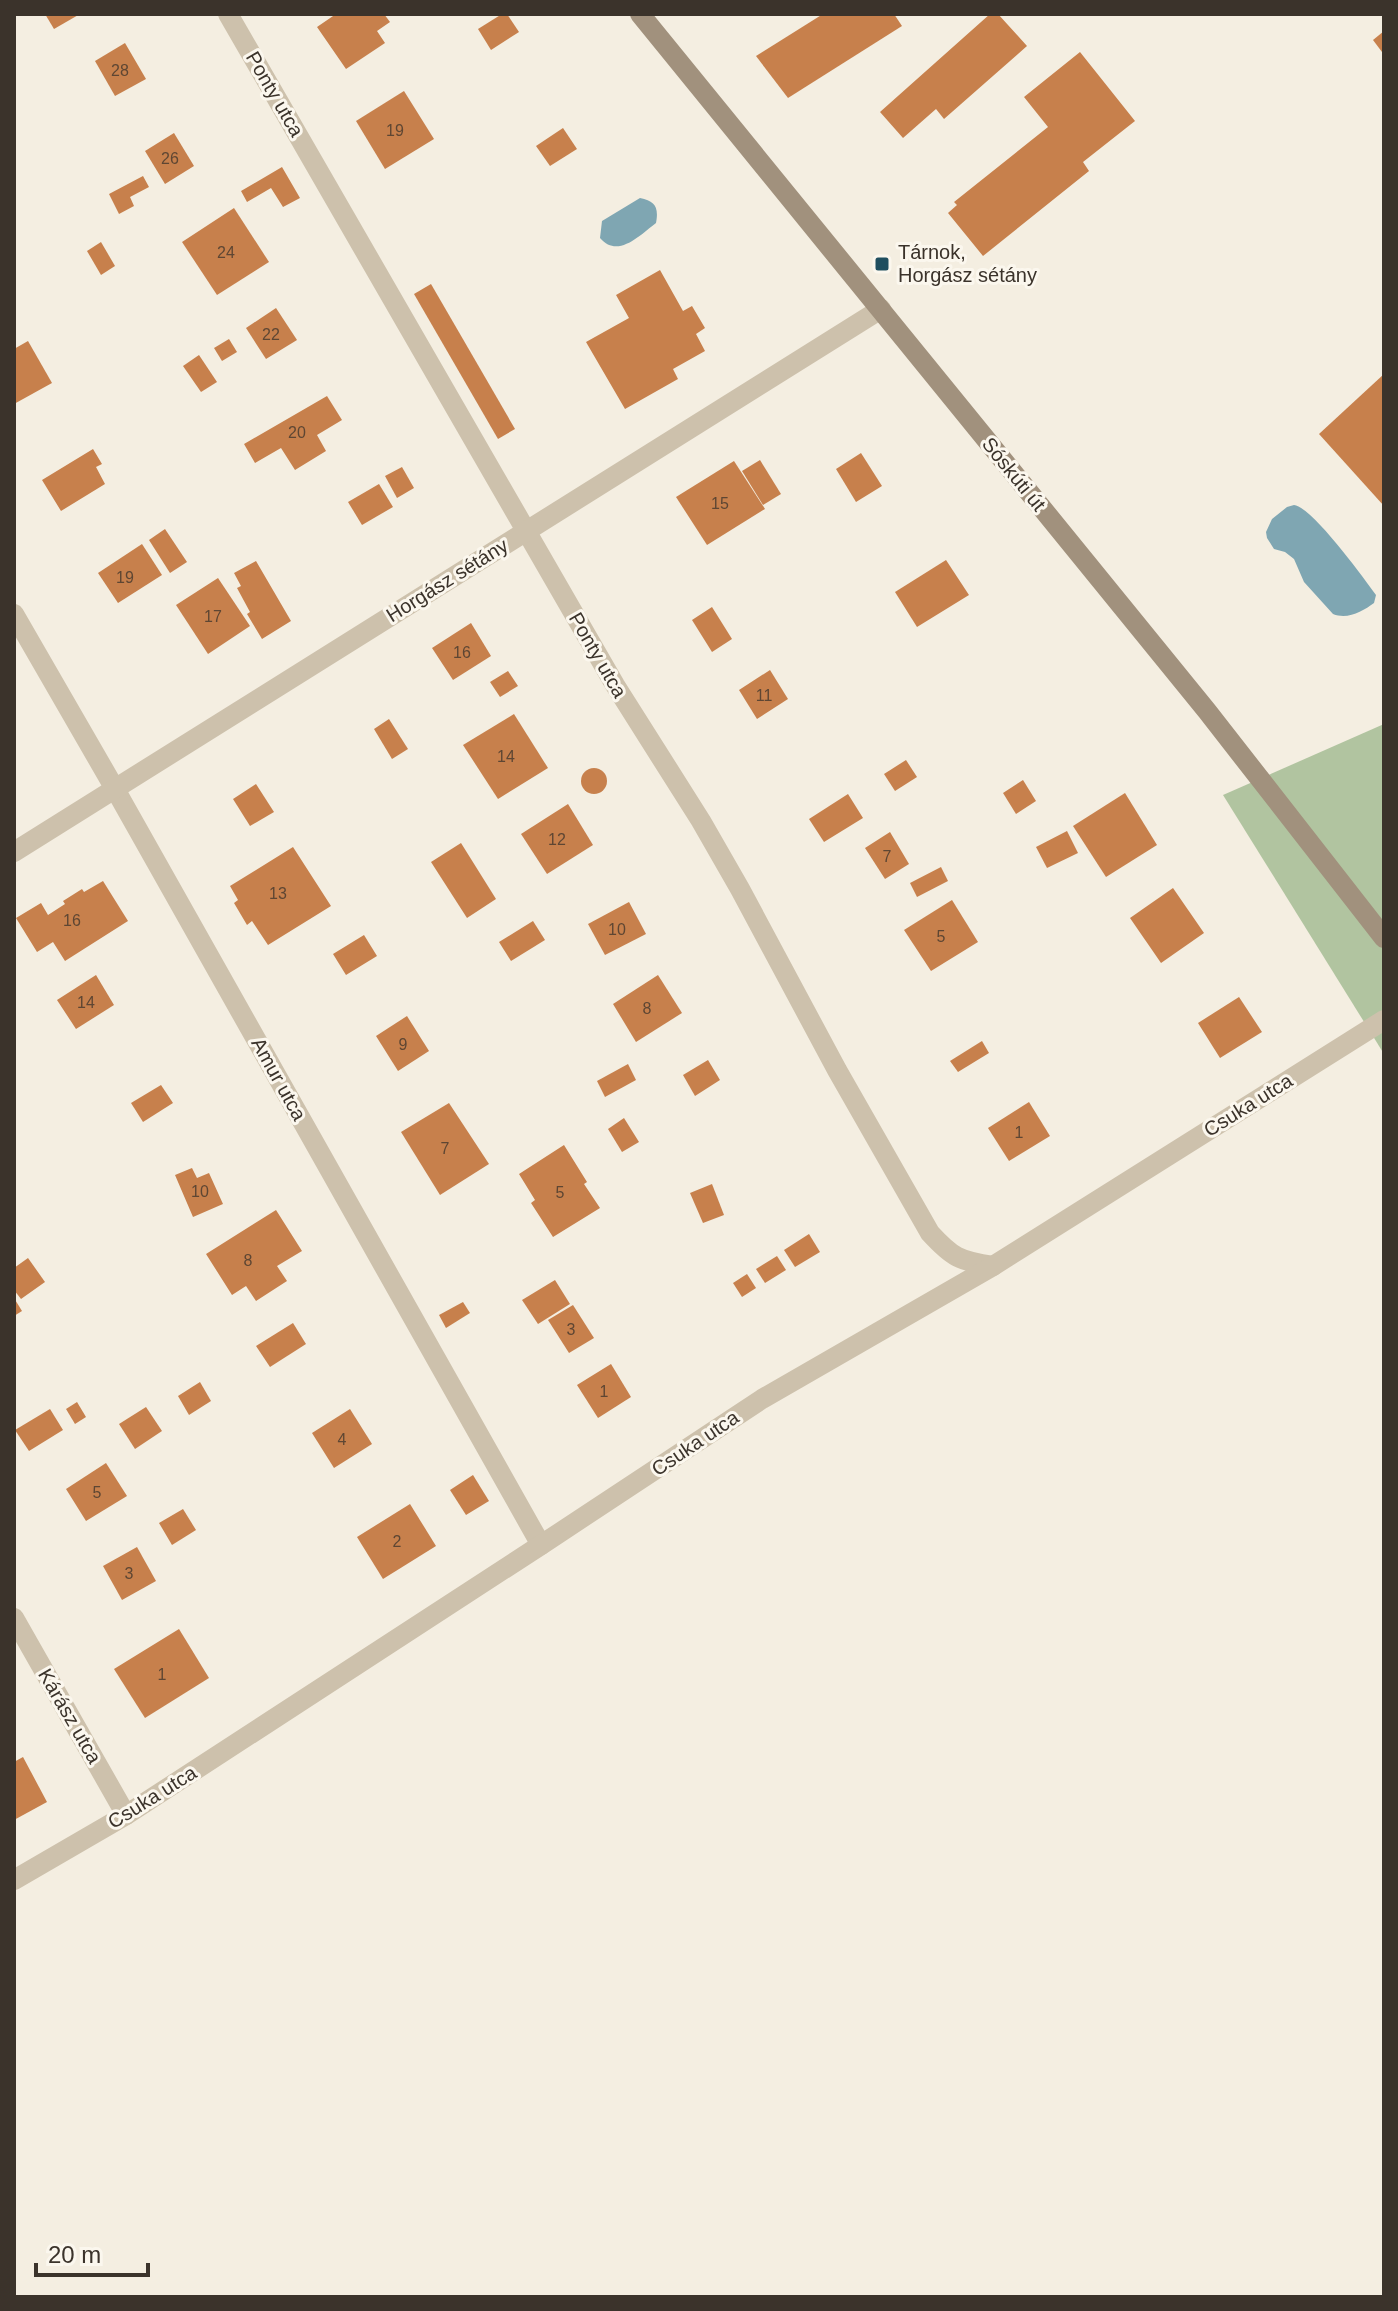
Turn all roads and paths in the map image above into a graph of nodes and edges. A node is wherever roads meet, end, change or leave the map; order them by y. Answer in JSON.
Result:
{"nodes":[{"id":1,"x":228,"y":14,"type":"edge"},
{"id":2,"x":640,"y":14,"type":"edge"},
{"id":3,"x":881,"y":309,"type":"junction"},
{"id":4,"x":526,"y":530,"type":"junction"},
{"id":5,"x":14,"y":614,"type":"edge"},
{"id":6,"x":115,"y":789,"type":"junction"},
{"id":7,"x":14,"y":852,"type":"edge"},
{"id":8,"x":1384,"y":938,"type":"edge"},
{"id":9,"x":1384,"y":1020,"type":"edge"},
{"id":10,"x":993,"y":1266,"type":"junction"},
{"id":11,"x":541,"y":1545,"type":"junction"},
{"id":12,"x":14,"y":1618,"type":"edge"},
{"id":13,"x":126,"y":1815,"type":"junction"},
{"id":14,"x":14,"y":1880,"type":"edge"}],
"edges":[{"from":1,"to":4,"type":"street","name":"Ponty utca"},
{"from":2,"to":3,"type":"main road","name":"Sóskúti út"},
{"from":3,"to":4,"type":"street","name":"Horgász sétány"},
{"from":3,"to":8,"type":"main road","name":"Sóskúti út"},
{"from":4,"to":6,"type":"street","name":"Horgász sétány"},
{"from":4,"to":10,"type":"street","name":"Ponty utca"},
{"from":5,"to":6,"type":"street","name":"Amur utca"},
{"from":6,"to":7,"type":"street","name":"Horgász sétány"},
{"from":6,"to":11,"type":"street","name":"Amur utca"},
{"from":9,"to":10,"type":"street","name":"Csuka utca"},
{"from":10,"to":11,"type":"street","name":"Csuka utca"},
{"from":11,"to":13,"type":"street","name":"Csuka utca"},
{"from":12,"to":13,"type":"street","name":"Kárász utca"},
{"from":13,"to":14,"type":"street","name":"Csuka utca"}]}
